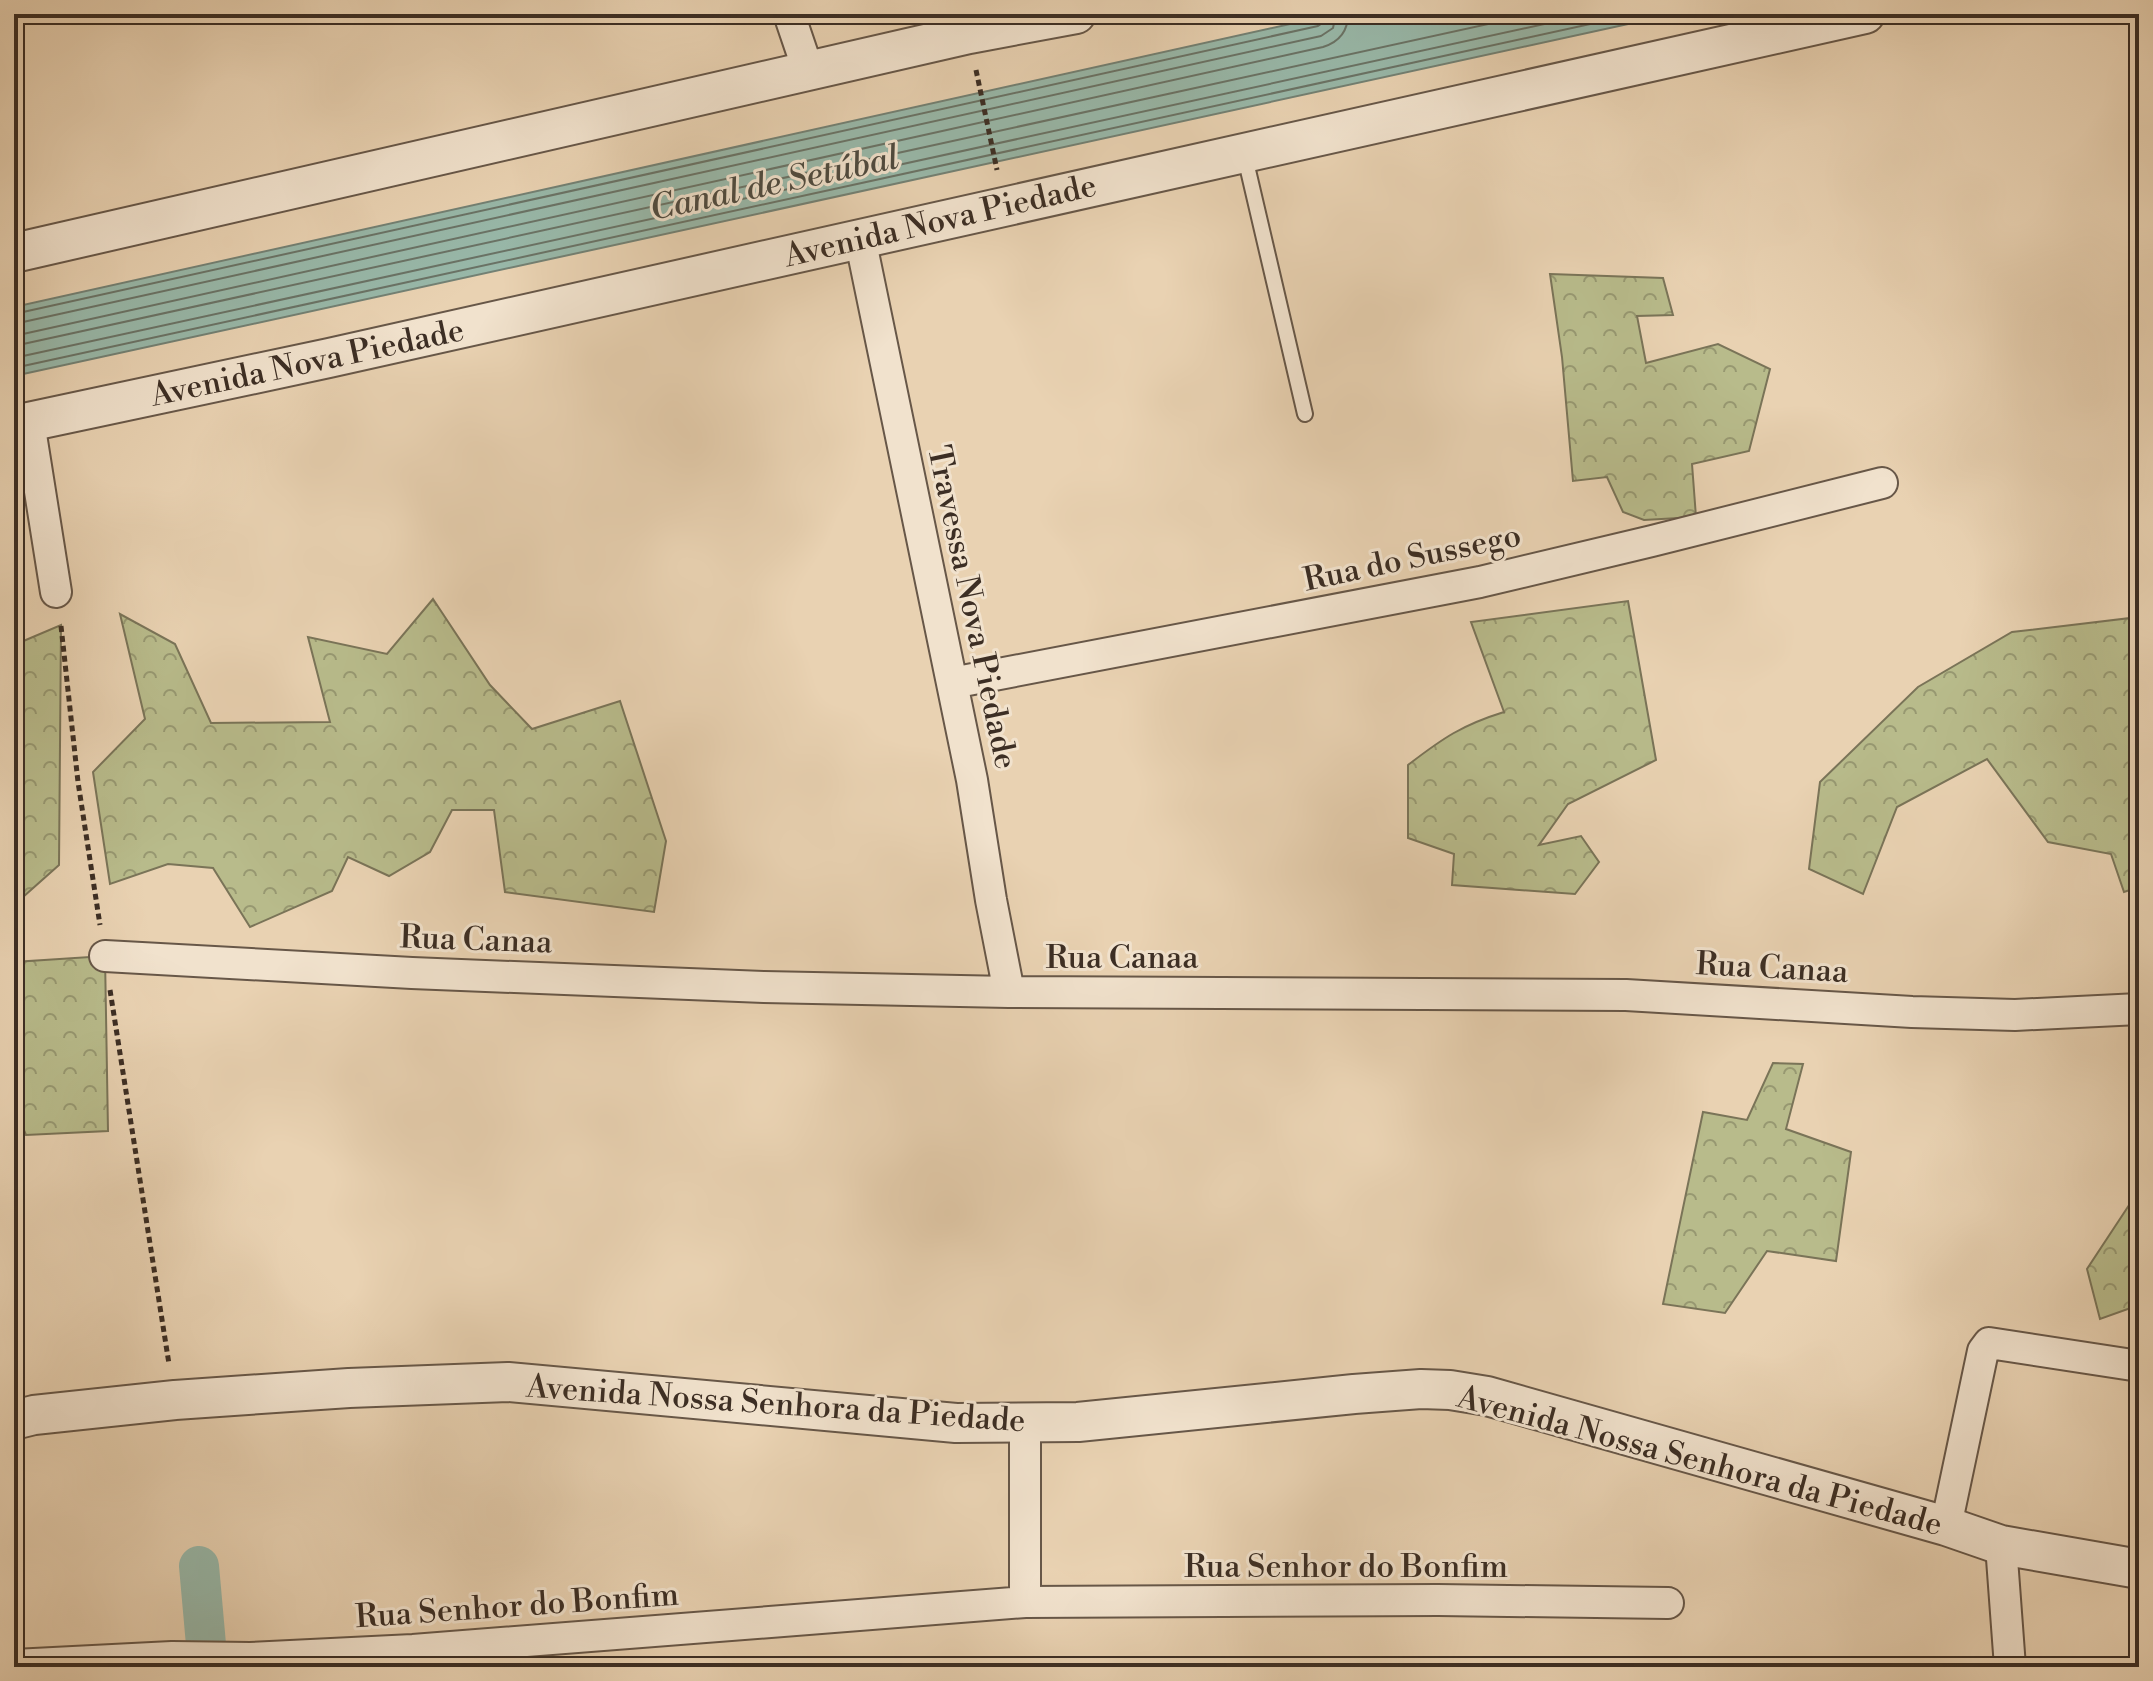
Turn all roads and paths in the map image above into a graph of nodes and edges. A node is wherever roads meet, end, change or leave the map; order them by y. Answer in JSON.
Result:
{"nodes":[{"id":1,"x":789,"y":14,"type":"edge"},
{"id":2,"x":1076,"y":14,"type":"edge"},
{"id":3,"x":1865,"y":14,"type":"edge"},
{"id":4,"x":973,"y":57,"type":"dead end"},
{"id":5,"x":808,"y":70,"type":"junction"},
{"id":6,"x":1244,"y":152,"type":"junction"},
{"id":7,"x":1000,"y":184,"type":"dead end"},
{"id":8,"x":860,"y":238,"type":"junction"},
{"id":9,"x":14,"y":253,"type":"edge"},
{"id":10,"x":1305,"y":414,"type":"dead end"},
{"id":11,"x":21,"y":424,"type":"edge"},
{"id":12,"x":1882,"y":483,"type":"dead end"},
{"id":13,"x":56,"y":592,"type":"joint"},
{"id":14,"x":952,"y":683,"type":"junction"},
{"id":15,"x":105,"y":956,"type":"junction"},
{"id":16,"x":1009,"y":992,"type":"junction"},
{"id":17,"x":2139,"y":1009,"type":"edge"},
{"id":18,"x":2139,"y":1366,"type":"edge"},
{"id":19,"x":175,"y":1400,"type":"junction"},
{"id":20,"x":14,"y":1420,"type":"edge"},
{"id":21,"x":1025,"y":1422,"type":"junction"},
{"id":22,"x":1946,"y":1526,"type":"junction"},
{"id":23,"x":2001,"y":1545,"type":"junction"},
{"id":24,"x":2139,"y":1569,"type":"edge"},
{"id":25,"x":1025,"y":1602,"type":"junction"},
{"id":26,"x":1668,"y":1603,"type":"dead end"},
{"id":27,"x":415,"y":1659,"type":"edge"},
{"id":28,"x":14,"y":1665,"type":"edge"},
{"id":29,"x":2010,"y":1667,"type":"edge"}],
"edges":[{"from":1,"to":5,"type":"street"},
{"from":2,"to":5,"type":"street"},
{"from":3,"to":6,"type":"street","name":"Avenida Nova Piedade"},
{"from":4,"to":7,"type":"path"},
{"from":5,"to":9,"type":"street"},
{"from":6,"to":8,"type":"street","name":"Avenida Nova Piedade"},
{"from":6,"to":10,"type":"lane"},
{"from":8,"to":11,"type":"street","name":"Avenida Nova Piedade"},
{"from":8,"to":14,"type":"street","name":"Travessa Nova Piedade"},
{"from":11,"to":13,"type":"street"},
{"from":12,"to":14,"type":"street","name":"Rua do Sussego"},
{"from":13,"to":15,"type":"path"},
{"from":14,"to":16,"type":"street","name":"Travessa Nova Piedade"},
{"from":15,"to":16,"type":"street","name":"Rua Canaa"},
{"from":15,"to":19,"type":"path"},
{"from":16,"to":17,"type":"street","name":"Rua Canaa"},
{"from":18,"to":22,"type":"street"},
{"from":19,"to":20,"type":"street","name":"Avenida Nossa Senhora da Piedade"},
{"from":19,"to":21,"type":"street","name":"Avenida Nossa Senhora da Piedade"},
{"from":21,"to":22,"type":"street","name":"Avenida Nossa Senhora da Piedade"},
{"from":21,"to":25,"type":"street"},
{"from":22,"to":23,"type":"street","name":"Avenida Nossa Senhora da Piedade"},
{"from":23,"to":24,"type":"street","name":"Avenida Nossa Senhora da Piedade"},
{"from":23,"to":29,"type":"street"},
{"from":25,"to":26,"type":"street","name":"Rua Senhor do Bonfim"},
{"from":25,"to":27,"type":"street","name":"Rua Senhor do Bonfim"},
{"from":27,"to":28,"type":"street","name":"Rua Senhor do Bonfim"}]}
